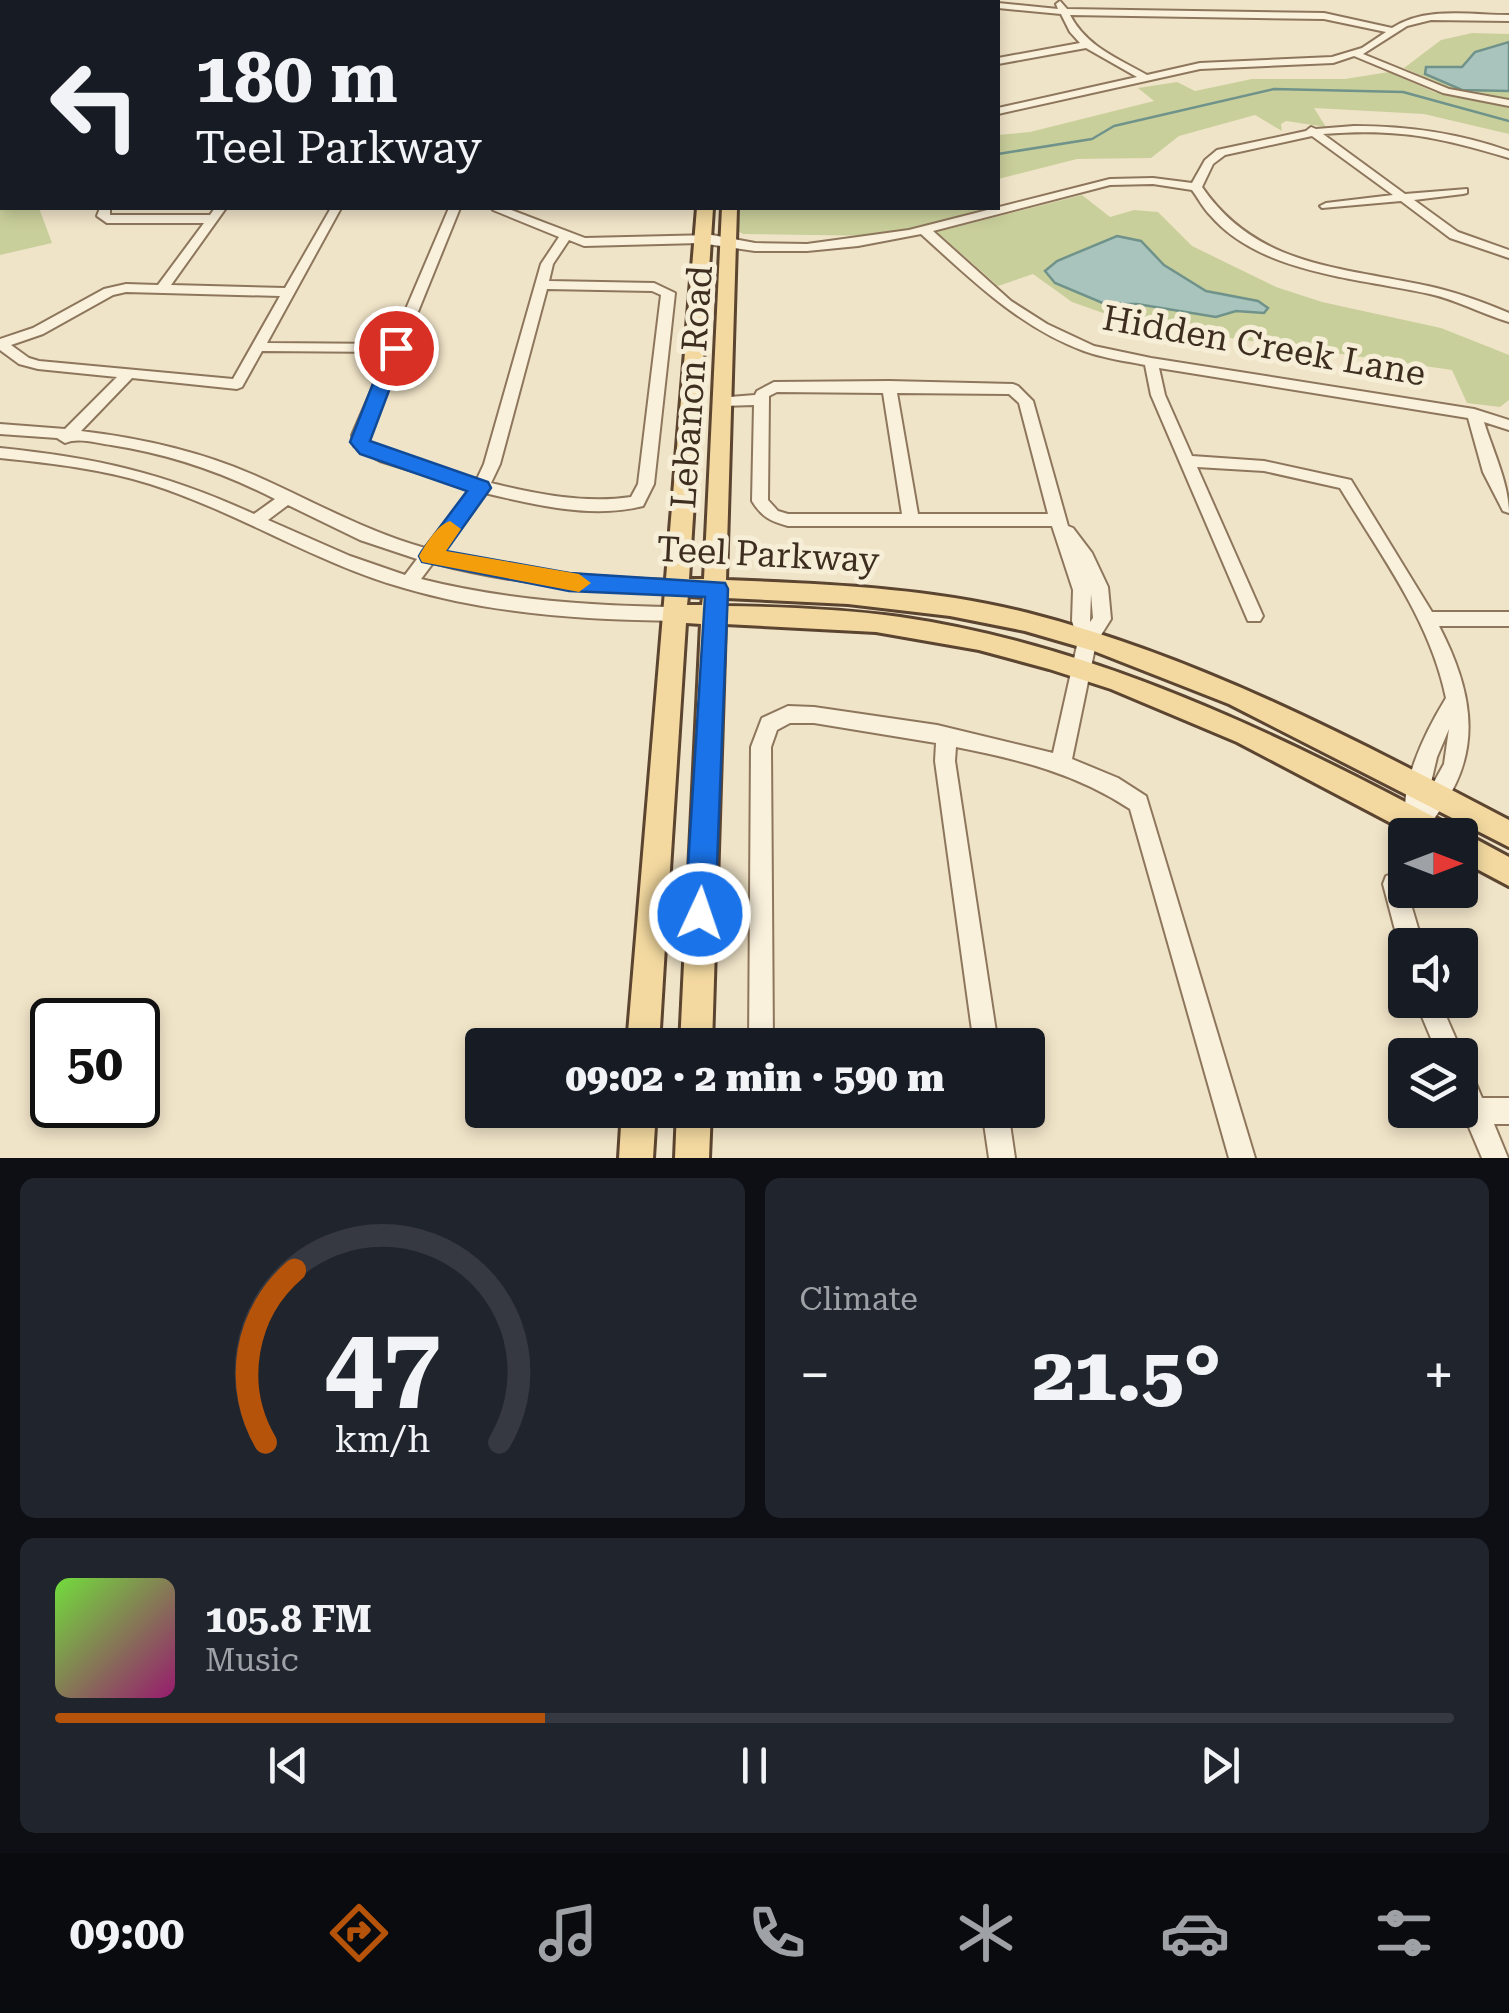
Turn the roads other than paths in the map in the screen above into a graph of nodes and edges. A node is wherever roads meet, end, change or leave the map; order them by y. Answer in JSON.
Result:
{"nodes":[{"id":1,"x":1059,"y":0,"type":"edge"},
{"id":2,"x":1000,"y":6,"type":"edge"},
{"id":3,"x":1067,"y":6,"type":"edge"},
{"id":4,"x":1164,"y":13,"type":"junction"},
{"id":5,"x":1266,"y":14,"type":"junction"},
{"id":6,"x":1509,"y":18,"type":"edge"},
{"id":7,"x":1274,"y":23,"type":"dead end"},
{"id":8,"x":1167,"y":24,"type":"dead end"},
{"id":9,"x":1393,"y":31,"type":"junction"},
{"id":10,"x":1087,"y":44,"type":"junction"},
{"id":11,"x":1354,"y":53,"type":"junction"},
{"id":12,"x":1000,"y":61,"type":"edge"},
{"id":13,"x":1147,"y":79,"type":"junction"},
{"id":14,"x":1509,"y":103,"type":"edge"},
{"id":15,"x":1000,"y":111,"type":"edge"},
{"id":16,"x":1311,"y":130,"type":"junction"},
{"id":17,"x":1509,"y":155,"type":"edge"},
{"id":18,"x":1196,"y":187,"type":"junction"},
{"id":19,"x":1464,"y":191,"type":"dead end"},
{"id":20,"x":1402,"y":199,"type":"junction"},
{"id":21,"x":1326,"y":206,"type":"dead end"},
{"id":22,"x":335,"y":210,"type":"edge"},
{"id":23,"x":453,"y":210,"type":"edge"},
{"id":24,"x":503,"y":210,"type":"edge"},
{"id":25,"x":705,"y":210,"type":"edge"},
{"id":26,"x":730,"y":210,"type":"edge"},
{"id":27,"x":106,"y":213,"type":"edge"},
{"id":28,"x":217,"y":213,"type":"edge"},
{"id":29,"x":924,"y":230,"type":"junction"},
{"id":30,"x":564,"y":237,"type":"junction"},
{"id":31,"x":703,"y":240,"type":"junction"},
{"id":32,"x":728,"y":242,"type":"junction"},
{"id":33,"x":1509,"y":254,"type":"edge"},
{"id":34,"x":542,"y":286,"type":"junction"},
{"id":35,"x":162,"y":289,"type":"junction"},
{"id":36,"x":289,"y":292,"type":"junction"},
{"id":37,"x":1509,"y":318,"type":"edge"},
{"id":38,"x":0,"y":344,"type":"edge"},
{"id":39,"x":258,"y":347,"type":"junction"},
{"id":40,"x":396,"y":348,"type":"junction"},
{"id":41,"x":1151,"y":362,"type":"junction"},
{"id":42,"x":128,"y":374,"type":"junction"},
{"id":43,"x":889,"y":386,"type":"junction"},
{"id":44,"x":722,"y":401,"type":"junction"},
{"id":45,"x":690,"y":403,"type":"junction"},
{"id":46,"x":760,"y":407,"type":"junction"},
{"id":47,"x":1474,"y":414,"type":"junction"},
{"id":48,"x":1509,"y":425,"type":"edge"},
{"id":49,"x":0,"y":429,"type":"edge"},
{"id":50,"x":68,"y":434,"type":"junction"},
{"id":51,"x":0,"y":453,"type":"edge"},
{"id":52,"x":45,"y":457,"type":"junction"},
{"id":53,"x":1187,"y":460,"type":"junction"},
{"id":54,"x":481,"y":488,"type":"junction"},
{"id":55,"x":287,"y":498,"type":"junction"},
{"id":56,"x":1509,"y":507,"type":"edge"},
{"id":57,"x":911,"y":520,"type":"junction"},
{"id":58,"x":1058,"y":520,"type":"junction"},
{"id":59,"x":256,"y":521,"type":"junction"},
{"id":60,"x":430,"y":556,"type":"junction"},
{"id":61,"x":408,"y":583,"type":"junction"},
{"id":62,"x":677,"y":588,"type":"junction"},
{"id":63,"x":716,"y":602,"type":"junction"},
{"id":64,"x":676,"y":614,"type":"junction"},
{"id":65,"x":1254,"y":616,"type":"dead end"},
{"id":66,"x":1425,"y":619,"type":"junction"},
{"id":67,"x":1509,"y":619,"type":"edge"},
{"id":68,"x":1087,"y":641,"type":"junction"},
{"id":69,"x":1081,"y":667,"type":"junction"},
{"id":70,"x":1456,"y":698,"type":"junction"},
{"id":71,"x":946,"y":736,"type":"junction"},
{"id":72,"x":1060,"y":766,"type":"junction"},
{"id":73,"x":1416,"y":785,"type":"junction"},
{"id":74,"x":1440,"y":798,"type":"junction"},
{"id":75,"x":1408,"y":818,"type":"edge"},
{"id":76,"x":1416,"y":818,"type":"edge"},
{"id":77,"x":1420,"y":818,"type":"edge"},
{"id":78,"x":1509,"y":834,"type":"edge"},
{"id":79,"x":1478,"y":855,"type":"edge"},
{"id":80,"x":1509,"y":872,"type":"edge"},
{"id":81,"x":652,"y":907,"type":"junction"},
{"id":82,"x":700,"y":914,"type":"junction"},
{"id":83,"x":644,"y":1028,"type":"edge"},
{"id":84,"x":697,"y":1028,"type":"edge"},
{"id":85,"x":762,"y":1028,"type":"edge"},
{"id":86,"x":983,"y":1028,"type":"edge"},
{"id":87,"x":1478,"y":1111,"type":"edge"},
{"id":88,"x":1509,"y":1111,"type":"edge"},
{"id":89,"x":1478,"y":1118,"type":"edge"},
{"id":90,"x":638,"y":1128,"type":"edge"},
{"id":91,"x":693,"y":1128,"type":"edge"},
{"id":92,"x":998,"y":1128,"type":"edge"},
{"id":93,"x":636,"y":1158,"type":"edge"},
{"id":94,"x":692,"y":1158,"type":"edge"},
{"id":95,"x":1002,"y":1158,"type":"edge"},
{"id":96,"x":1242,"y":1158,"type":"edge"},
{"id":97,"x":1496,"y":1158,"type":"edge"}],
"edges":[{"from":1,"to":3,"type":"street"},
{"from":2,"to":3,"type":"street"},
{"from":3,"to":4,"type":"street"},
{"from":3,"to":10,"type":"street"},
{"from":4,"to":5,"type":"street"},
{"from":4,"to":8,"type":"street"},
{"from":5,"to":7,"type":"street"},
{"from":5,"to":9,"type":"street"},
{"from":6,"to":9,"type":"street"},
{"from":9,"to":11,"type":"street"},
{"from":10,"to":12,"type":"street"},
{"from":10,"to":13,"type":"street"},
{"from":11,"to":13,"type":"street"},
{"from":11,"to":14,"type":"street"},
{"from":13,"to":15,"type":"street"},
{"from":16,"to":17,"type":"street"},
{"from":16,"to":18,"type":"street"},
{"from":16,"to":20,"type":"street"},
{"from":18,"to":29,"type":"street"},
{"from":18,"to":37,"type":"street"},
{"from":19,"to":20,"type":"street"},
{"from":20,"to":21,"type":"street"},
{"from":20,"to":33,"type":"street"},
{"from":22,"to":36,"type":"street"},
{"from":23,"to":40,"type":"street"},
{"from":24,"to":30,"type":"street"},
{"from":25,"to":31,"type":"main road","name":"Lebanon Road"},
{"from":26,"to":32,"type":"main road","name":"Lebanon Road"},
{"from":27,"to":28,"type":"street"},
{"from":28,"to":35,"type":"street"},
{"from":29,"to":32,"type":"street"},
{"from":29,"to":41,"type":"street","name":"Hidden Creek Lane"},
{"from":30,"to":31,"type":"street"},
{"from":30,"to":34,"type":"street"},
{"from":31,"to":32,"type":"street"},
{"from":31,"to":45,"type":"main road","name":"Lebanon Road"},
{"from":32,"to":44,"type":"main road","name":"Lebanon Road"},
{"from":34,"to":54,"type":"street"},
{"from":34,"to":54,"type":"street"},
{"from":35,"to":36,"type":"street"},
{"from":35,"to":38,"type":"street"},
{"from":36,"to":39,"type":"street"},
{"from":38,"to":42,"type":"street"},
{"from":39,"to":40,"type":"street"},
{"from":39,"to":42,"type":"street"},
{"from":40,"to":54,"type":"street"},
{"from":41,"to":47,"type":"street","name":"Hidden Creek Lane"},
{"from":41,"to":53,"type":"street"},
{"from":42,"to":50,"type":"street"},
{"from":43,"to":46,"type":"street"},
{"from":43,"to":57,"type":"street"},
{"from":43,"to":58,"type":"street"},
{"from":44,"to":45,"type":"main road"},
{"from":44,"to":46,"type":"street"},
{"from":44,"to":63,"type":"main road","name":"Lebanon Road"},
{"from":45,"to":62,"type":"main road","name":"Lebanon Road"},
{"from":46,"to":57,"type":"street"},
{"from":47,"to":48,"type":"street","name":"Hidden Creek Lane"},
{"from":47,"to":56,"type":"street"},
{"from":49,"to":50,"type":"street","name":"Teel Parkway"},
{"from":50,"to":52,"type":"street"},
{"from":50,"to":55,"type":"street","name":"Teel Parkway"},
{"from":51,"to":52,"type":"street","name":"Teel Parkway"},
{"from":52,"to":59,"type":"street","name":"Teel Parkway"},
{"from":53,"to":65,"type":"street"},
{"from":53,"to":66,"type":"street"},
{"from":54,"to":60,"type":"street"},
{"from":55,"to":59,"type":"street"},
{"from":55,"to":60,"type":"street","name":"Teel Parkway"},
{"from":57,"to":58,"type":"street"},
{"from":58,"to":68,"type":"street"},
{"from":59,"to":61,"type":"street","name":"Teel Parkway"},
{"from":60,"to":61,"type":"street"},
{"from":60,"to":62,"type":"street","name":"Teel Parkway"},
{"from":61,"to":64,"type":"street","name":"Teel Parkway"},
{"from":62,"to":63,"type":"main road","name":"Teel Parkway"},
{"from":62,"to":64,"type":"main road","name":"Lebanon Road"},
{"from":63,"to":64,"type":"main road","name":"Teel Parkway"},
{"from":63,"to":68,"type":"main road","name":"Teel Parkway"},
{"from":63,"to":69,"type":"main road","name":"Teel Parkway"},
{"from":63,"to":82,"type":"main road","name":"Lebanon Road"},
{"from":64,"to":81,"type":"main road","name":"Lebanon Road"},
{"from":66,"to":67,"type":"street"},
{"from":66,"to":70,"type":"street"},
{"from":68,"to":69,"type":"street"},
{"from":68,"to":73,"type":"main road","name":"Teel Parkway"},
{"from":69,"to":72,"type":"street"},
{"from":69,"to":75,"type":"main road","name":"Teel Parkway"},
{"from":70,"to":73,"type":"street"},
{"from":70,"to":74,"type":"street"},
{"from":71,"to":72,"type":"street"},
{"from":71,"to":85,"type":"street"},
{"from":71,"to":86,"type":"street"},
{"from":72,"to":96,"type":"street"},
{"from":73,"to":74,"type":"main road","name":"Teel Parkway"},
{"from":73,"to":76,"type":"street"},
{"from":74,"to":77,"type":"street"},
{"from":74,"to":78,"type":"main road","name":"Teel Parkway"},
{"from":79,"to":80,"type":"main road"},
{"from":81,"to":82,"type":"main road"},
{"from":81,"to":83,"type":"main road","name":"Lebanon Road"},
{"from":82,"to":84,"type":"main road","name":"Lebanon Road"},
{"from":87,"to":88,"type":"street"},
{"from":89,"to":97,"type":"street"},
{"from":90,"to":93,"type":"main road"},
{"from":91,"to":94,"type":"main road"},
{"from":92,"to":95,"type":"street"}]}
